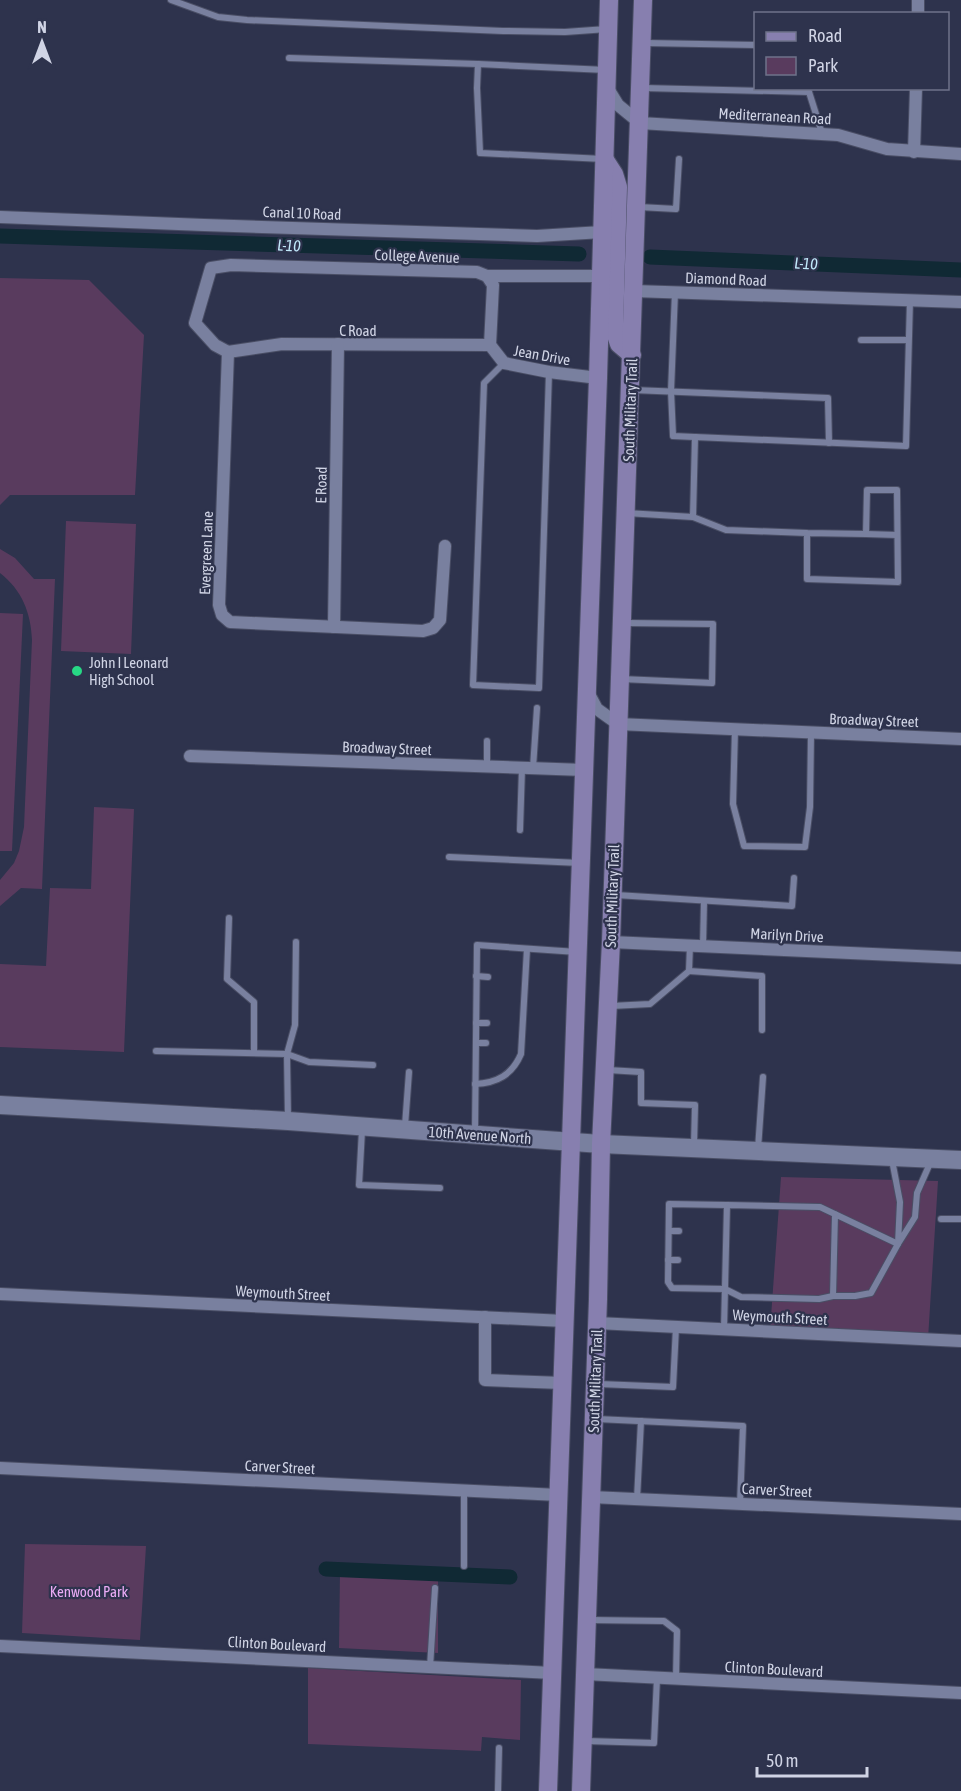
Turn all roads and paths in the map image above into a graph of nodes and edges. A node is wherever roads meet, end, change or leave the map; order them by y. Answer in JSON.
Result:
{"nodes":[{"id":1,"x":171,"y":0,"type":"edge"},
{"id":2,"x":609,"y":0,"type":"edge"},
{"id":3,"x":643,"y":0,"type":"edge"},
{"id":4,"x":608,"y":28,"type":"junction"},
{"id":5,"x":642,"y":43,"type":"junction"},
{"id":6,"x":754,"y":45,"type":"edge"},
{"id":7,"x":289,"y":58,"type":"dead end"},
{"id":8,"x":478,"y":64,"type":"junction"},
{"id":9,"x":606,"y":76,"type":"junction"},
{"id":10,"x":641,"y":88,"type":"junction"},
{"id":11,"x":754,"y":89,"type":"edge"},
{"id":12,"x":809,"y":90,"type":"edge"},
{"id":13,"x":916,"y":90,"type":"edge"},
{"id":14,"x":640,"y":123,"type":"junction"},
{"id":15,"x":822,"y":133,"type":"junction"},
{"id":16,"x":914,"y":152,"type":"junction"},
{"id":17,"x":961,"y":154,"type":"edge"},
{"id":18,"x":604,"y":159,"type":"junction"},
{"id":19,"x":679,"y":159,"type":"dead end"},
{"id":20,"x":636,"y":207,"type":"junction"},
{"id":21,"x":0,"y":217,"type":"edge"},
{"id":22,"x":603,"y":232,"type":"junction"},
{"id":23,"x":487,"y":276,"type":"junction"},
{"id":24,"x":601,"y":276,"type":"junction"},
{"id":25,"x":634,"y":291,"type":"junction"},
{"id":26,"x":675,"y":292,"type":"junction"},
{"id":27,"x":910,"y":300,"type":"junction"},
{"id":28,"x":961,"y":302,"type":"edge"},
{"id":29,"x":861,"y":340,"type":"dead end"},
{"id":30,"x":909,"y":340,"type":"junction"},
{"id":31,"x":338,"y":344,"type":"junction"},
{"id":32,"x":490,"y":345,"type":"junction"},
{"id":33,"x":228,"y":351,"type":"junction"},
{"id":34,"x":632,"y":355,"type":"junction"},
{"id":35,"x":504,"y":363,"type":"junction"},
{"id":36,"x":549,"y":372,"type":"junction"},
{"id":37,"x":598,"y":378,"type":"junction"},
{"id":38,"x":630,"y":389,"type":"junction"},
{"id":39,"x":671,"y":391,"type":"junction"},
{"id":40,"x":695,"y":437,"type":"junction"},
{"id":41,"x":829,"y":442,"type":"junction"},
{"id":42,"x":626,"y":513,"type":"junction"},
{"id":43,"x":693,"y":517,"type":"junction"},
{"id":44,"x":807,"y":533,"type":"junction"},
{"id":45,"x":867,"y":534,"type":"junction"},
{"id":46,"x":897,"y":535,"type":"junction"},
{"id":47,"x":445,"y":546,"type":"dead end"},
{"id":48,"x":622,"y":623,"type":"junction"},
{"id":49,"x":334,"y":627,"type":"junction"},
{"id":50,"x":620,"y":679,"type":"junction"},
{"id":51,"x":586,"y":688,"type":"junction"},
{"id":52,"x":537,"y":708,"type":"dead end"},
{"id":53,"x":618,"y":724,"type":"junction"},
{"id":54,"x":735,"y":729,"type":"junction"},
{"id":55,"x":811,"y":733,"type":"junction"},
{"id":56,"x":961,"y":739,"type":"edge"},
{"id":57,"x":487,"y":741,"type":"dead end"},
{"id":58,"x":190,"y":756,"type":"dead end"},
{"id":59,"x":487,"y":767,"type":"junction"},
{"id":60,"x":527,"y":768,"type":"junction"},
{"id":61,"x":584,"y":770,"type":"junction"},
{"id":62,"x":520,"y":830,"type":"dead end"},
{"id":63,"x":449,"y":857,"type":"dead end"},
{"id":64,"x":580,"y":863,"type":"junction"},
{"id":65,"x":794,"y":878,"type":"dead end"},
{"id":66,"x":612,"y":895,"type":"junction"},
{"id":67,"x":704,"y":901,"type":"junction"},
{"id":68,"x":229,"y":918,"type":"dead end"},
{"id":69,"x":296,"y":942,"type":"dead end"},
{"id":70,"x":611,"y":942,"type":"junction"},
{"id":71,"x":690,"y":945,"type":"junction"},
{"id":72,"x":703,"y":946,"type":"junction"},
{"id":73,"x":527,"y":949,"type":"junction"},
{"id":74,"x":577,"y":952,"type":"junction"},
{"id":75,"x":961,"y":958,"type":"edge"},
{"id":76,"x":689,"y":971,"type":"junction"},
{"id":77,"x":477,"y":976,"type":"junction"},
{"id":78,"x":488,"y":977,"type":"dead end"},
{"id":79,"x":516,"y":978,"type":"dead end"},
{"id":80,"x":525,"y":980,"type":"junction"},
{"id":81,"x":608,"y":1006,"type":"junction"},
{"id":82,"x":476,"y":1023,"type":"junction"},
{"id":83,"x":487,"y":1023,"type":"dead end"},
{"id":84,"x":514,"y":1025,"type":"dead end"},
{"id":85,"x":522,"y":1026,"type":"junction"},
{"id":86,"x":762,"y":1030,"type":"dead end"},
{"id":87,"x":476,"y":1043,"type":"junction"},
{"id":88,"x":486,"y":1043,"type":"dead end"},
{"id":89,"x":513,"y":1045,"type":"dead end"},
{"id":90,"x":521,"y":1045,"type":"junction"},
{"id":91,"x":156,"y":1050,"type":"dead end"},
{"id":92,"x":254,"y":1053,"type":"junction"},
{"id":93,"x":287,"y":1054,"type":"junction"},
{"id":94,"x":373,"y":1065,"type":"dead end"},
{"id":95,"x":604,"y":1070,"type":"junction"},
{"id":96,"x":409,"y":1072,"type":"dead end"},
{"id":97,"x":763,"y":1077,"type":"dead end"},
{"id":98,"x":475,"y":1084,"type":"junction"},
{"id":99,"x":0,"y":1105,"type":"edge"},
{"id":100,"x":288,"y":1121,"type":"junction"},
{"id":101,"x":363,"y":1126,"type":"junction"},
{"id":102,"x":404,"y":1130,"type":"junction"},
{"id":103,"x":475,"y":1135,"type":"junction"},
{"id":104,"x":571,"y":1142,"type":"junction"},
{"id":105,"x":601,"y":1144,"type":"junction"},
{"id":106,"x":694,"y":1149,"type":"junction"},
{"id":107,"x":758,"y":1150,"type":"junction"},
{"id":108,"x":892,"y":1156,"type":"junction"},
{"id":109,"x":932,"y":1158,"type":"junction"},
{"id":110,"x":961,"y":1160,"type":"edge"},
{"id":111,"x":440,"y":1188,"type":"dead end"},
{"id":112,"x":727,"y":1205,"type":"junction"},
{"id":113,"x":836,"y":1214,"type":"junction"},
{"id":114,"x":941,"y":1219,"type":"dead end"},
{"id":115,"x":961,"y":1219,"type":"edge"},
{"id":116,"x":669,"y":1231,"type":"junction"},
{"id":117,"x":679,"y":1231,"type":"dead end"},
{"id":118,"x":717,"y":1232,"type":"dead end"},
{"id":119,"x":727,"y":1232,"type":"junction"},
{"id":120,"x":898,"y":1244,"type":"junction"},
{"id":121,"x":668,"y":1260,"type":"junction"},
{"id":122,"x":678,"y":1260,"type":"dead end"},
{"id":123,"x":716,"y":1260,"type":"dead end"},
{"id":124,"x":726,"y":1261,"type":"junction"},
{"id":125,"x":725,"y":1289,"type":"junction"},
{"id":126,"x":0,"y":1294,"type":"edge"},
{"id":127,"x":833,"y":1296,"type":"junction"},
{"id":128,"x":485,"y":1317,"type":"junction"},
{"id":129,"x":564,"y":1321,"type":"junction"},
{"id":130,"x":597,"y":1323,"type":"junction"},
{"id":131,"x":676,"y":1327,"type":"junction"},
{"id":132,"x":724,"y":1329,"type":"junction"},
{"id":133,"x":961,"y":1341,"type":"edge"},
{"id":134,"x":562,"y":1383,"type":"junction"},
{"id":135,"x":595,"y":1384,"type":"junction"},
{"id":136,"x":594,"y":1419,"type":"junction"},
{"id":137,"x":641,"y":1421,"type":"junction"},
{"id":138,"x":0,"y":1468,"type":"edge"},
{"id":139,"x":464,"y":1491,"type":"junction"},
{"id":140,"x":558,"y":1495,"type":"junction"},
{"id":141,"x":591,"y":1497,"type":"junction"},
{"id":142,"x":637,"y":1499,"type":"junction"},
{"id":143,"x":740,"y":1504,"type":"junction"},
{"id":144,"x":961,"y":1514,"type":"edge"},
{"id":145,"x":464,"y":1566,"type":"dead end"},
{"id":146,"x":435,"y":1588,"type":"dead end"},
{"id":147,"x":587,"y":1620,"type":"junction"},
{"id":148,"x":0,"y":1646,"type":"edge"},
{"id":149,"x":430,"y":1667,"type":"junction"},
{"id":150,"x":552,"y":1673,"type":"junction"},
{"id":151,"x":585,"y":1674,"type":"junction"},
{"id":152,"x":657,"y":1678,"type":"junction"},
{"id":153,"x":676,"y":1679,"type":"junction"},
{"id":154,"x":961,"y":1693,"type":"edge"},
{"id":155,"x":582,"y":1741,"type":"junction"},
{"id":156,"x":500,"y":1748,"type":"dead end"},
{"id":157,"x":498,"y":1791,"type":"edge"},
{"id":158,"x":548,"y":1791,"type":"edge"},
{"id":159,"x":581,"y":1791,"type":"edge"}],
"edges":[{"from":1,"to":4,"type":"lane"},
{"from":2,"to":4,"type":"main road"},
{"from":3,"to":5,"type":"main road","name":"South Military Trail"},
{"from":4,"to":9,"type":"main road"},
{"from":5,"to":6,"type":"lane"},
{"from":5,"to":10,"type":"main road","name":"South Military Trail"},
{"from":7,"to":8,"type":"lane"},
{"from":8,"to":9,"type":"lane"},
{"from":8,"to":18,"type":"lane"},
{"from":9,"to":14,"type":"street"},
{"from":9,"to":18,"type":"main road"},
{"from":10,"to":11,"type":"lane"},
{"from":10,"to":14,"type":"main road","name":"South Military Trail"},
{"from":12,"to":15,"type":"lane"},
{"from":13,"to":16,"type":"street"},
{"from":14,"to":15,"type":"street","name":"Mediterranean Road"},
{"from":14,"to":20,"type":"main road","name":"South Military Trail"},
{"from":15,"to":16,"type":"street","name":"Mediterranean Road"},
{"from":16,"to":17,"type":"street","name":"Mediterranean Road"},
{"from":18,"to":22,"type":"main road"},
{"from":18,"to":34,"type":"main road"},
{"from":19,"to":20,"type":"lane"},
{"from":20,"to":25,"type":"main road","name":"South Military Trail"},
{"from":21,"to":22,"type":"street","name":"Canal 10 Road"},
{"from":22,"to":24,"type":"main road"},
{"from":23,"to":24,"type":"street","name":"College Avenue"},
{"from":23,"to":32,"type":"street"},
{"from":23,"to":33,"type":"street","name":"College Avenue"},
{"from":24,"to":37,"type":"main road"},
{"from":25,"to":26,"type":"street","name":"Diamond Road"},
{"from":25,"to":34,"type":"main road","name":"South Military Trail"},
{"from":26,"to":27,"type":"street","name":"Diamond Road"},
{"from":26,"to":39,"type":"lane"},
{"from":27,"to":28,"type":"street","name":"Diamond Road"},
{"from":27,"to":30,"type":"lane"},
{"from":29,"to":30,"type":"lane"},
{"from":30,"to":41,"type":"lane"},
{"from":31,"to":32,"type":"street","name":"C Road"},
{"from":31,"to":33,"type":"street","name":"C Road"},
{"from":31,"to":49,"type":"street","name":"E Road"},
{"from":32,"to":35,"type":"street","name":"Jean Drive"},
{"from":33,"to":49,"type":"street","name":"Evergreen Lane"},
{"from":34,"to":38,"type":"main road","name":"South Military Trail"},
{"from":35,"to":36,"type":"street","name":"Jean Drive"},
{"from":35,"to":36,"type":"lane"},
{"from":36,"to":37,"type":"street","name":"Jean Drive"},
{"from":37,"to":51,"type":"main road"},
{"from":38,"to":39,"type":"lane"},
{"from":38,"to":42,"type":"main road","name":"South Military Trail"},
{"from":39,"to":40,"type":"lane"},
{"from":39,"to":41,"type":"lane"},
{"from":40,"to":41,"type":"lane"},
{"from":40,"to":43,"type":"lane"},
{"from":42,"to":43,"type":"lane"},
{"from":42,"to":48,"type":"main road","name":"South Military Trail"},
{"from":43,"to":44,"type":"lane"},
{"from":44,"to":45,"type":"lane"},
{"from":44,"to":46,"type":"lane"},
{"from":45,"to":46,"type":"lane"},
{"from":45,"to":46,"type":"lane"},
{"from":47,"to":49,"type":"street","name":"Evergreen Lane"},
{"from":48,"to":50,"type":"main road","name":"South Military Trail"},
{"from":48,"to":50,"type":"lane"},
{"from":50,"to":53,"type":"main road","name":"South Military Trail"},
{"from":51,"to":53,"type":"street"},
{"from":51,"to":61,"type":"main road"},
{"from":52,"to":60,"type":"lane"},
{"from":53,"to":54,"type":"street","name":"Broadway Street"},
{"from":53,"to":66,"type":"main road","name":"South Military Trail"},
{"from":54,"to":55,"type":"street","name":"Broadway Street"},
{"from":54,"to":55,"type":"lane"},
{"from":55,"to":56,"type":"street","name":"Broadway Street"},
{"from":57,"to":59,"type":"lane"},
{"from":58,"to":59,"type":"street","name":"Broadway Street"},
{"from":59,"to":60,"type":"street","name":"Broadway Street"},
{"from":60,"to":61,"type":"street","name":"Broadway Street"},
{"from":60,"to":62,"type":"lane"},
{"from":61,"to":64,"type":"main road"},
{"from":63,"to":64,"type":"lane"},
{"from":64,"to":74,"type":"main road"},
{"from":65,"to":67,"type":"lane"},
{"from":66,"to":67,"type":"lane"},
{"from":66,"to":70,"type":"main road","name":"South Military Trail"},
{"from":67,"to":72,"type":"lane"},
{"from":68,"to":92,"type":"lane"},
{"from":69,"to":93,"type":"lane"},
{"from":70,"to":71,"type":"street","name":"Marilyn Drive"},
{"from":70,"to":81,"type":"main road","name":"South Military Trail"},
{"from":71,"to":72,"type":"street","name":"Marilyn Drive"},
{"from":71,"to":76,"type":"lane"},
{"from":72,"to":75,"type":"street","name":"Marilyn Drive"},
{"from":73,"to":74,"type":"lane"},
{"from":73,"to":77,"type":"lane"},
{"from":73,"to":80,"type":"lane"},
{"from":74,"to":104,"type":"main road"},
{"from":76,"to":81,"type":"lane"},
{"from":76,"to":86,"type":"lane"},
{"from":77,"to":78,"type":"lane"},
{"from":77,"to":82,"type":"lane"},
{"from":79,"to":80,"type":"lane"},
{"from":80,"to":85,"type":"lane"},
{"from":81,"to":95,"type":"main road","name":"South Military Trail"},
{"from":82,"to":83,"type":"lane"},
{"from":82,"to":87,"type":"lane"},
{"from":84,"to":85,"type":"lane"},
{"from":85,"to":90,"type":"lane"},
{"from":87,"to":88,"type":"lane"},
{"from":87,"to":98,"type":"lane"},
{"from":89,"to":90,"type":"lane"},
{"from":90,"to":98,"type":"lane"},
{"from":91,"to":92,"type":"lane"},
{"from":92,"to":93,"type":"lane"},
{"from":93,"to":94,"type":"lane"},
{"from":93,"to":100,"type":"lane"},
{"from":95,"to":105,"type":"main road","name":"South Military Trail"},
{"from":95,"to":106,"type":"lane"},
{"from":96,"to":102,"type":"lane"},
{"from":97,"to":107,"type":"lane"},
{"from":98,"to":103,"type":"lane"},
{"from":99,"to":100,"type":"street","name":"10th Avenue North"},
{"from":100,"to":101,"type":"street","name":"10th Avenue North"},
{"from":101,"to":102,"type":"street","name":"10th Avenue North"},
{"from":101,"to":111,"type":"lane"},
{"from":102,"to":103,"type":"street","name":"10th Avenue North"},
{"from":103,"to":104,"type":"street","name":"10th Avenue North"},
{"from":104,"to":105,"type":"street","name":"10th Avenue North"},
{"from":104,"to":129,"type":"main road"},
{"from":105,"to":106,"type":"street","name":"10th Avenue North"},
{"from":105,"to":130,"type":"main road","name":"South Military Trail"},
{"from":106,"to":107,"type":"street","name":"10th Avenue North"},
{"from":107,"to":108,"type":"street","name":"10th Avenue North"},
{"from":108,"to":109,"type":"street","name":"10th Avenue North"},
{"from":108,"to":120,"type":"lane"},
{"from":109,"to":110,"type":"street","name":"10th Avenue North"},
{"from":109,"to":120,"type":"lane"},
{"from":112,"to":113,"type":"lane"},
{"from":112,"to":116,"type":"lane"},
{"from":112,"to":119,"type":"lane"},
{"from":113,"to":120,"type":"lane"},
{"from":113,"to":127,"type":"lane"},
{"from":114,"to":115,"type":"lane"},
{"from":116,"to":117,"type":"lane"},
{"from":116,"to":121,"type":"lane"},
{"from":118,"to":119,"type":"lane"},
{"from":119,"to":124,"type":"lane"},
{"from":120,"to":127,"type":"lane"},
{"from":121,"to":122,"type":"lane"},
{"from":121,"to":125,"type":"lane"},
{"from":123,"to":124,"type":"lane"},
{"from":124,"to":125,"type":"lane"},
{"from":125,"to":127,"type":"lane"},
{"from":125,"to":132,"type":"lane"},
{"from":126,"to":128,"type":"street","name":"Weymouth Street"},
{"from":128,"to":129,"type":"street","name":"Weymouth Street"},
{"from":128,"to":134,"type":"street"},
{"from":129,"to":134,"type":"main road"},
{"from":130,"to":131,"type":"street","name":"Weymouth Street"},
{"from":130,"to":135,"type":"main road","name":"South Military Trail"},
{"from":131,"to":132,"type":"street","name":"Weymouth Street"},
{"from":131,"to":135,"type":"lane"},
{"from":132,"to":133,"type":"street","name":"Weymouth Street"},
{"from":134,"to":140,"type":"main road"},
{"from":135,"to":136,"type":"main road","name":"South Military Trail"},
{"from":136,"to":137,"type":"lane"},
{"from":136,"to":141,"type":"main road","name":"South Military Trail"},
{"from":137,"to":142,"type":"lane"},
{"from":137,"to":143,"type":"lane"},
{"from":138,"to":139,"type":"street","name":"Carver Street"},
{"from":139,"to":140,"type":"street","name":"Carver Street"},
{"from":139,"to":145,"type":"lane"},
{"from":140,"to":150,"type":"main road"},
{"from":141,"to":142,"type":"street","name":"Carver Street"},
{"from":141,"to":147,"type":"main road","name":"South Military Trail"},
{"from":142,"to":143,"type":"street","name":"Carver Street"},
{"from":143,"to":144,"type":"street","name":"Carver Street"},
{"from":146,"to":149,"type":"lane"},
{"from":147,"to":151,"type":"main road","name":"South Military Trail"},
{"from":147,"to":153,"type":"lane"},
{"from":148,"to":149,"type":"street","name":"Clinton Boulevard"},
{"from":149,"to":150,"type":"street","name":"Clinton Boulevard"},
{"from":150,"to":158,"type":"main road"},
{"from":151,"to":152,"type":"street","name":"Clinton Boulevard"},
{"from":151,"to":155,"type":"main road","name":"South Military Trail"},
{"from":152,"to":153,"type":"street","name":"Clinton Boulevard"},
{"from":152,"to":155,"type":"lane"},
{"from":153,"to":154,"type":"street","name":"Clinton Boulevard"},
{"from":155,"to":159,"type":"main road","name":"South Military Trail"},
{"from":156,"to":157,"type":"lane"}]}
